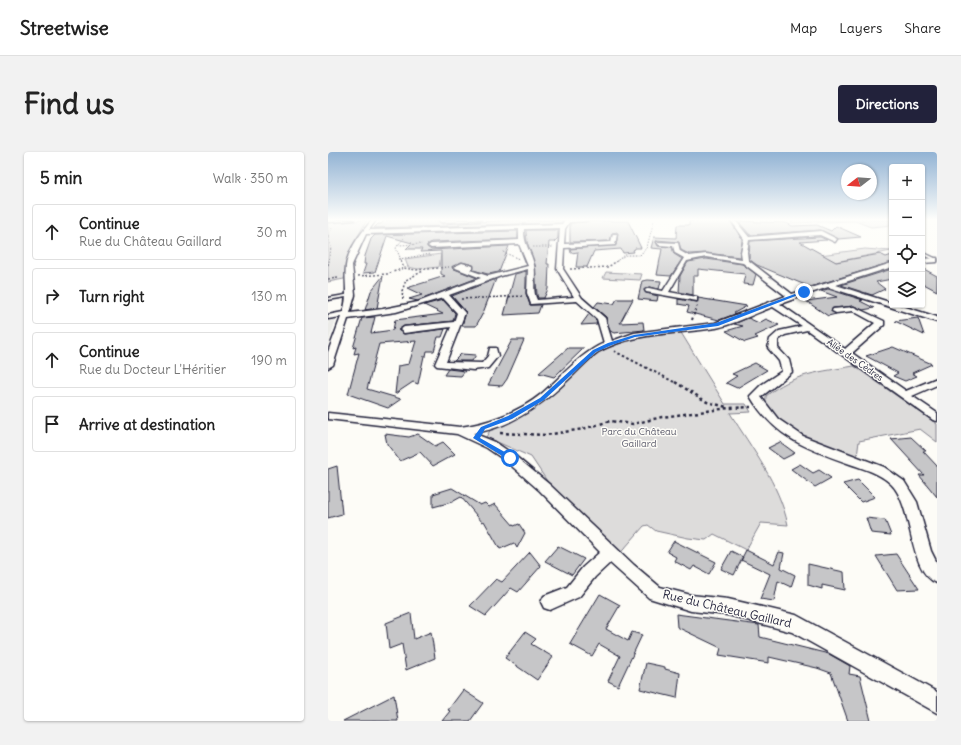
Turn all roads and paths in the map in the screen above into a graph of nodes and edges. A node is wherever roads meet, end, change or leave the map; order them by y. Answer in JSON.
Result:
{"nodes":[{"id":1,"x":562,"y":246,"type":"edge"},
{"id":2,"x":331,"y":247,"type":"edge"},
{"id":3,"x":357,"y":247,"type":"edge"},
{"id":4,"x":397,"y":247,"type":"edge"},
{"id":5,"x":522,"y":247,"type":"edge"},
{"id":6,"x":647,"y":247,"type":"edge"},
{"id":7,"x":676,"y":247,"type":"edge"},
{"id":8,"x":746,"y":247,"type":"edge"},
{"id":9,"x":498,"y":251,"type":"dead end"},
{"id":10,"x":925,"y":254,"type":"edge"},
{"id":11,"x":685,"y":257,"type":"junction"},
{"id":12,"x":937,"y":260,"type":"edge"},
{"id":13,"x":745,"y":261,"type":"junction"},
{"id":14,"x":925,"y":261,"type":"edge"},
{"id":15,"x":329,"y":263,"type":"edge"},
{"id":16,"x":531,"y":264,"type":"junction"},
{"id":17,"x":456,"y":266,"type":"joint"},
{"id":18,"x":889,"y":266,"type":"edge"},
{"id":19,"x":404,"y":268,"type":"junction"},
{"id":20,"x":560,"y":269,"type":"junction"},
{"id":21,"x":425,"y":270,"type":"junction"},
{"id":22,"x":349,"y":277,"type":"junction"},
{"id":23,"x":490,"y":279,"type":"junction"},
{"id":24,"x":827,"y":284,"type":"junction"},
{"id":25,"x":649,"y":290,"type":"dead end"},
{"id":26,"x":665,"y":292,"type":"junction"},
{"id":27,"x":351,"y":295,"type":"junction"},
{"id":28,"x":530,"y":296,"type":"junction"},
{"id":29,"x":790,"y":296,"type":"junction"},
{"id":30,"x":447,"y":298,"type":"junction"},
{"id":31,"x":328,"y":299,"type":"edge"},
{"id":32,"x":579,"y":299,"type":"junction"},
{"id":33,"x":694,"y":299,"type":"joint"},
{"id":34,"x":772,"y":303,"type":"junction"},
{"id":35,"x":403,"y":307,"type":"junction"},
{"id":36,"x":836,"y":311,"type":"dead end"},
{"id":37,"x":346,"y":316,"type":"junction"},
{"id":38,"x":328,"y":317,"type":"edge"},
{"id":39,"x":937,"y":320,"type":"edge"},
{"id":40,"x":456,"y":324,"type":"junction"},
{"id":41,"x":809,"y":327,"type":"junction"},
{"id":42,"x":690,"y":328,"type":"junction"},
{"id":43,"x":404,"y":330,"type":"dead end"},
{"id":44,"x":607,"y":345,"type":"junction"},
{"id":45,"x":493,"y":350,"type":"dead end"},
{"id":46,"x":846,"y":353,"type":"junction"},
{"id":47,"x":328,"y":365,"type":"edge"},
{"id":48,"x":937,"y":381,"type":"edge"},
{"id":49,"x":905,"y":395,"type":"junction"},
{"id":50,"x":760,"y":407,"type":"junction"},
{"id":51,"x":729,"y":408,"type":"junction"},
{"id":52,"x":328,"y":416,"type":"edge"},
{"id":53,"x":937,"y":418,"type":"edge"},
{"id":54,"x":480,"y":432,"type":"junction"},
{"id":55,"x":610,"y":553,"type":"junction"},
{"id":56,"x":937,"y":576,"type":"edge"},
{"id":57,"x":550,"y":602,"type":"dead end"},
{"id":58,"x":937,"y":702,"type":"edge"}],
"edges":[{"from":1,"to":20,"type":"street"},
{"from":2,"to":15,"type":"path"},
{"from":3,"to":22,"type":"street"},
{"from":4,"to":19,"type":"path"},
{"from":5,"to":16,"type":"street"},
{"from":6,"to":20,"type":"path"},
{"from":7,"to":11,"type":"street"},
{"from":8,"to":13,"type":"street"},
{"from":9,"to":16,"type":"path"},
{"from":10,"to":12,"type":"lane"},
{"from":11,"to":13,"type":"street"},
{"from":11,"to":26,"type":"street"},
{"from":12,"to":14,"type":"street"},
{"from":13,"to":29,"type":"street"},
{"from":16,"to":23,"type":"street"},
{"from":16,"to":28,"type":"street"},
{"from":17,"to":21,"type":"path"},
{"from":17,"to":23,"type":"street"},
{"from":18,"to":24,"type":"street"},
{"from":19,"to":21,"type":"path"},
{"from":19,"to":22,"type":"path"},
{"from":20,"to":32,"type":"street"},
{"from":21,"to":35,"type":"path"},
{"from":22,"to":27,"type":"street"},
{"from":23,"to":30,"type":"street"},
{"from":24,"to":29,"type":"street"},
{"from":24,"to":39,"type":"street"},
{"from":25,"to":26,"type":"street"},
{"from":26,"to":33,"type":"street"},
{"from":27,"to":31,"type":"lane"},
{"from":27,"to":37,"type":"street"},
{"from":28,"to":30,"type":"path"},
{"from":28,"to":32,"type":"street"},
{"from":29,"to":34,"type":"street"},
{"from":30,"to":35,"type":"street"},
{"from":30,"to":40,"type":"street"},
{"from":32,"to":44,"type":"street"},
{"from":33,"to":42,"type":"path"},
{"from":34,"to":41,"type":"street","name":"Allée des Cèdres"},
{"from":34,"to":42,"type":"street"},
{"from":35,"to":37,"type":"street"},
{"from":36,"to":46,"type":"street"},
{"from":37,"to":38,"type":"street"},
{"from":37,"to":47,"type":"street"},
{"from":40,"to":43,"type":"street"},
{"from":40,"to":45,"type":"street"},
{"from":41,"to":46,"type":"street","name":"Allée des Cèdres"},
{"from":41,"to":50,"type":"street"},
{"from":42,"to":44,"type":"street"},
{"from":44,"to":51,"type":"path"},
{"from":44,"to":54,"type":"street"},
{"from":46,"to":49,"type":"street","name":"Allée des Cèdres"},
{"from":48,"to":49,"type":"street"},
{"from":49,"to":53,"type":"street","name":"Allée des Cèdres"},
{"from":50,"to":51,"type":"path"},
{"from":50,"to":56,"type":"street"},
{"from":51,"to":54,"type":"path"},
{"from":52,"to":54,"type":"street","name":"Rue du Château Gaillard"},
{"from":54,"to":55,"type":"street","name":"Rue du Château Gaillard"},
{"from":55,"to":57,"type":"street"},
{"from":55,"to":58,"type":"street","name":"Rue du Château Gaillard"}]}
